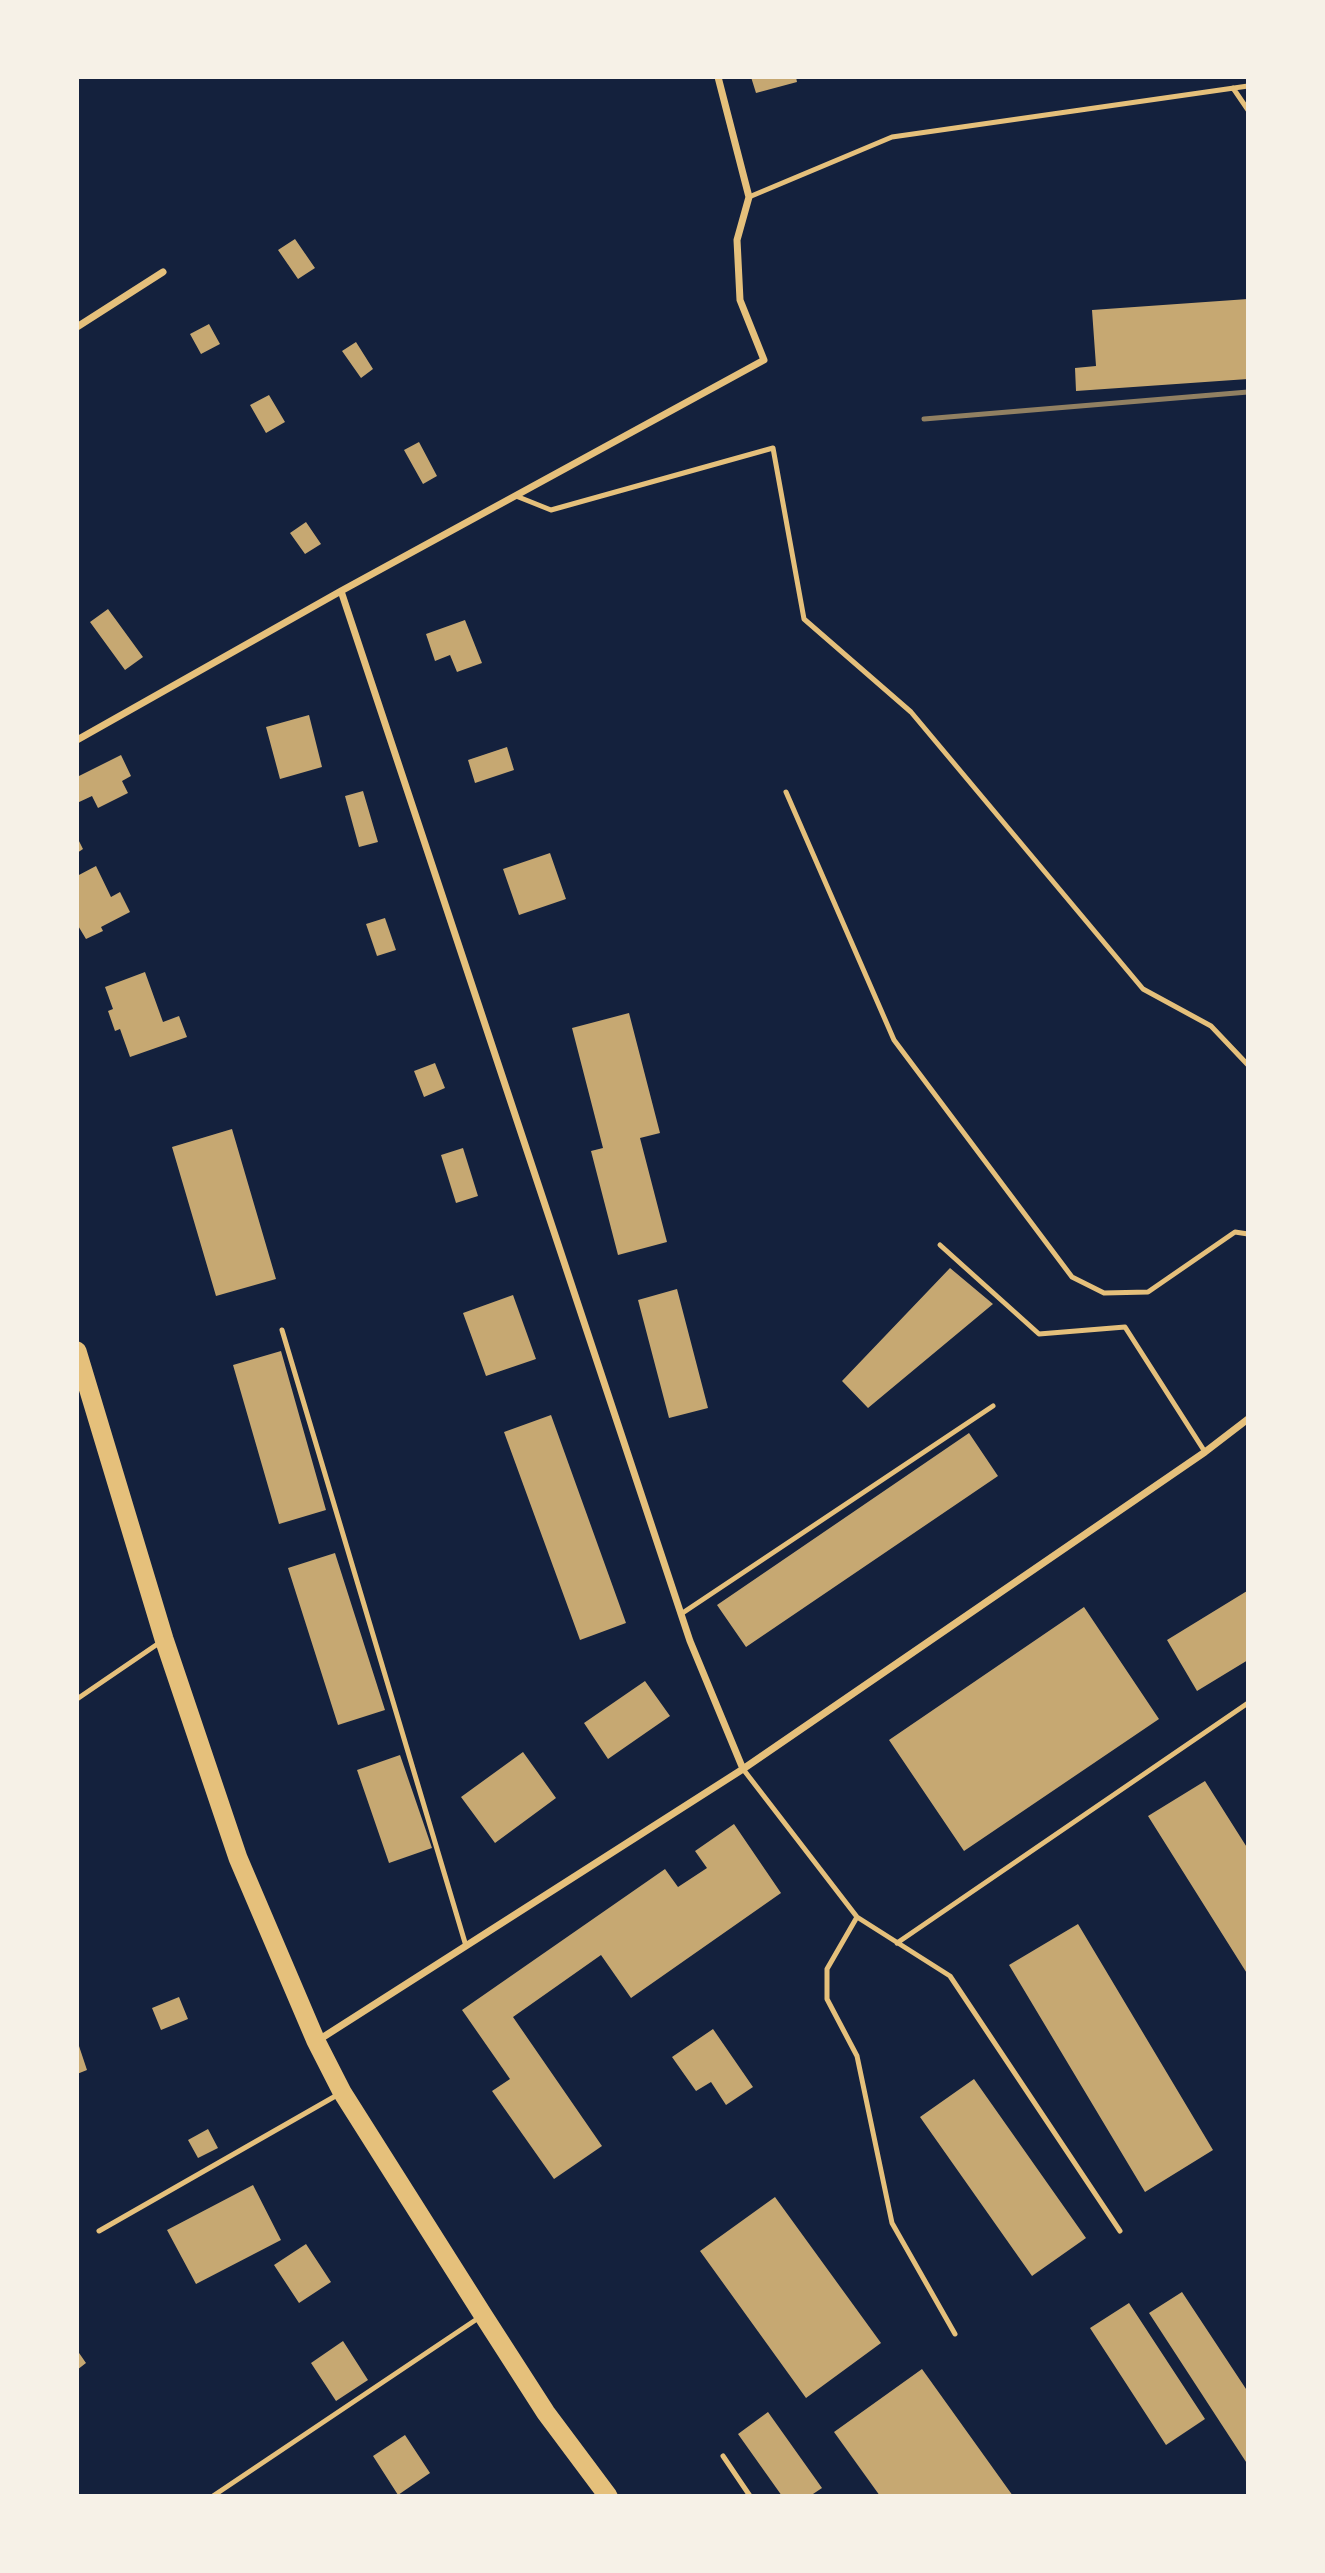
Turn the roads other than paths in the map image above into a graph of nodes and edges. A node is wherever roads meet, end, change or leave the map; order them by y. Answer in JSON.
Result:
{"nodes":[{"id":1,"x":718,"y":77,"type":"edge"},
{"id":2,"x":1248,"y":86,"type":"edge"},
{"id":3,"x":1233,"y":88,"type":"junction"},
{"id":4,"x":1248,"y":110,"type":"edge"},
{"id":5,"x":749,"y":197,"type":"junction"},
{"id":6,"x":163,"y":272,"type":"dead end"},
{"id":7,"x":77,"y":327,"type":"edge"},
{"id":8,"x":516,"y":495,"type":"junction"},
{"id":9,"x":341,"y":591,"type":"junction"},
{"id":10,"x":77,"y":740,"type":"edge"},
{"id":11,"x":786,"y":792,"type":"dead end"},
{"id":12,"x":1248,"y":1065,"type":"edge"},
{"id":13,"x":1248,"y":1234,"type":"edge"},
{"id":14,"x":940,"y":1245,"type":"dead end"},
{"id":15,"x":282,"y":1330,"type":"dead end"},
{"id":16,"x":77,"y":1351,"type":"edge"},
{"id":17,"x":992,"y":1406,"type":"dead end"},
{"id":18,"x":1248,"y":1419,"type":"edge"},
{"id":19,"x":1205,"y":1452,"type":"junction"},
{"id":20,"x":681,"y":1614,"type":"junction"},
{"id":21,"x":164,"y":1639,"type":"junction"},
{"id":22,"x":77,"y":1699,"type":"edge"},
{"id":23,"x":1248,"y":1703,"type":"edge"},
{"id":24,"x":743,"y":1769,"type":"junction"},
{"id":25,"x":857,"y":1917,"type":"junction"},
{"id":26,"x":897,"y":1943,"type":"junction"},
{"id":27,"x":466,"y":1946,"type":"junction"},
{"id":28,"x":316,"y":2041,"type":"junction"},
{"id":29,"x":342,"y":2092,"type":"junction"},
{"id":30,"x":99,"y":2231,"type":"dead end"},
{"id":31,"x":1120,"y":2231,"type":"dead end"},
{"id":32,"x":483,"y":2315,"type":"junction"},
{"id":33,"x":955,"y":2334,"type":"dead end"},
{"id":34,"x":723,"y":2456,"type":"dead end"},
{"id":35,"x":213,"y":2496,"type":"edge"},
{"id":36,"x":608,"y":2496,"type":"edge"},
{"id":37,"x":750,"y":2496,"type":"edge"}],
"edges":[{"from":1,"to":5,"type":"street"},
{"from":2,"to":3,"type":"lane"},
{"from":3,"to":4,"type":"lane"},
{"from":3,"to":5,"type":"lane"},
{"from":5,"to":8,"type":"street"},
{"from":6,"to":7,"type":"street"},
{"from":8,"to":9,"type":"street"},
{"from":8,"to":12,"type":"lane"},
{"from":9,"to":10,"type":"street"},
{"from":9,"to":20,"type":"street"},
{"from":11,"to":13,"type":"lane"},
{"from":14,"to":19,"type":"lane"},
{"from":15,"to":27,"type":"lane"},
{"from":16,"to":21,"type":"highway"},
{"from":17,"to":20,"type":"lane"},
{"from":18,"to":19,"type":"street"},
{"from":19,"to":24,"type":"street"},
{"from":20,"to":24,"type":"street"},
{"from":21,"to":22,"type":"lane"},
{"from":21,"to":28,"type":"highway"},
{"from":23,"to":26,"type":"lane"},
{"from":24,"to":25,"type":"lane"},
{"from":24,"to":27,"type":"street"},
{"from":25,"to":26,"type":"lane"},
{"from":25,"to":33,"type":"lane"},
{"from":26,"to":31,"type":"lane"},
{"from":27,"to":28,"type":"street"},
{"from":28,"to":29,"type":"highway"},
{"from":29,"to":30,"type":"lane"},
{"from":29,"to":32,"type":"highway"},
{"from":32,"to":35,"type":"lane"},
{"from":32,"to":36,"type":"highway"},
{"from":34,"to":37,"type":"lane"}]}
